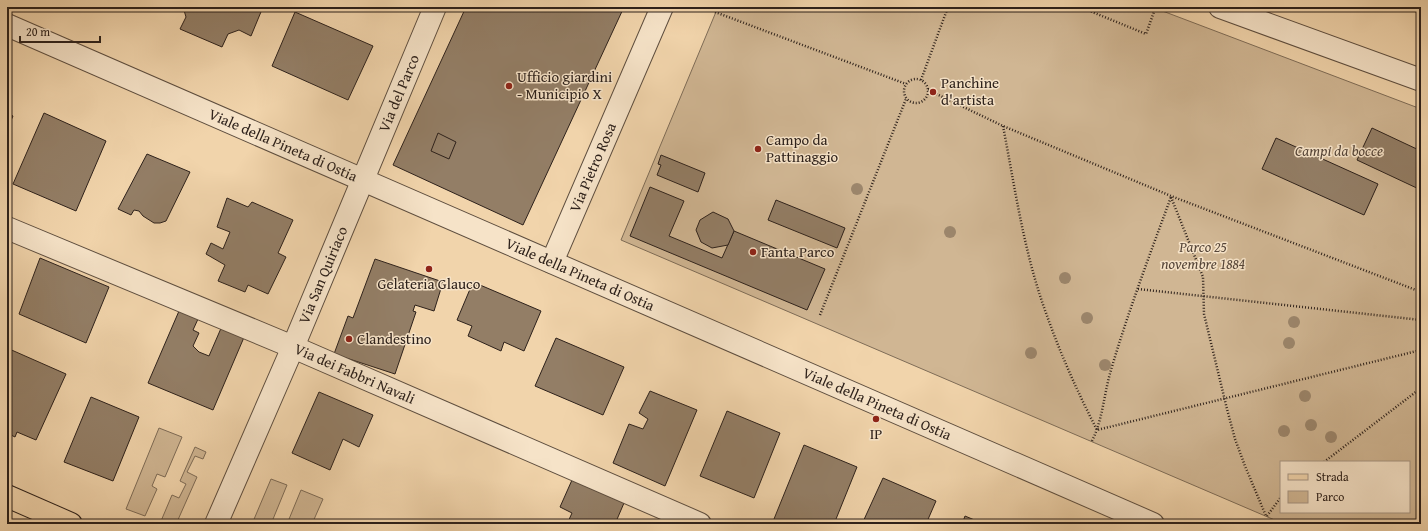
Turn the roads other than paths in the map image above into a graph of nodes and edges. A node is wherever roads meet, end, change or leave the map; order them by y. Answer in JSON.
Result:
{"nodes":[{"id":1,"x":435,"y":7,"type":"edge"},
{"id":2,"x":662,"y":7,"type":"edge"},
{"id":3,"x":1221,"y":7,"type":"edge"},
{"id":4,"x":7,"y":25,"type":"edge"},
{"id":5,"x":1421,"y":80,"type":"edge"},
{"id":6,"x":362,"y":180,"type":"junction"},
{"id":7,"x":7,"y":228,"type":"edge"},
{"id":8,"x":552,"y":262,"type":"junction"},
{"id":9,"x":293,"y":346,"type":"junction"},
{"id":10,"x":7,"y":496,"type":"edge"},
{"id":11,"x":70,"y":524,"type":"edge"},
{"id":12,"x":216,"y":524,"type":"edge"},
{"id":13,"x":700,"y":524,"type":"edge"},
{"id":14,"x":1153,"y":524,"type":"edge"}],
"edges":[{"from":1,"to":6,"type":"street","name":"Via del Parco"},
{"from":2,"to":8,"type":"street","name":"Via Pietro Rosa"},
{"from":3,"to":5,"type":"street"},
{"from":4,"to":6,"type":"street","name":"Viale della Pineta di Ostia"},
{"from":6,"to":8,"type":"street","name":"Viale della Pineta di Ostia"},
{"from":6,"to":9,"type":"street","name":"Via San Quiriaco"},
{"from":7,"to":9,"type":"street","name":"Via dei Fabbri Navali"},
{"from":8,"to":14,"type":"street","name":"Viale della Pineta di Ostia"},
{"from":9,"to":12,"type":"street","name":"Via San Quiriaco"},
{"from":9,"to":13,"type":"street","name":"Via dei Fabbri Navali"},
{"from":10,"to":11,"type":"main road"}]}
